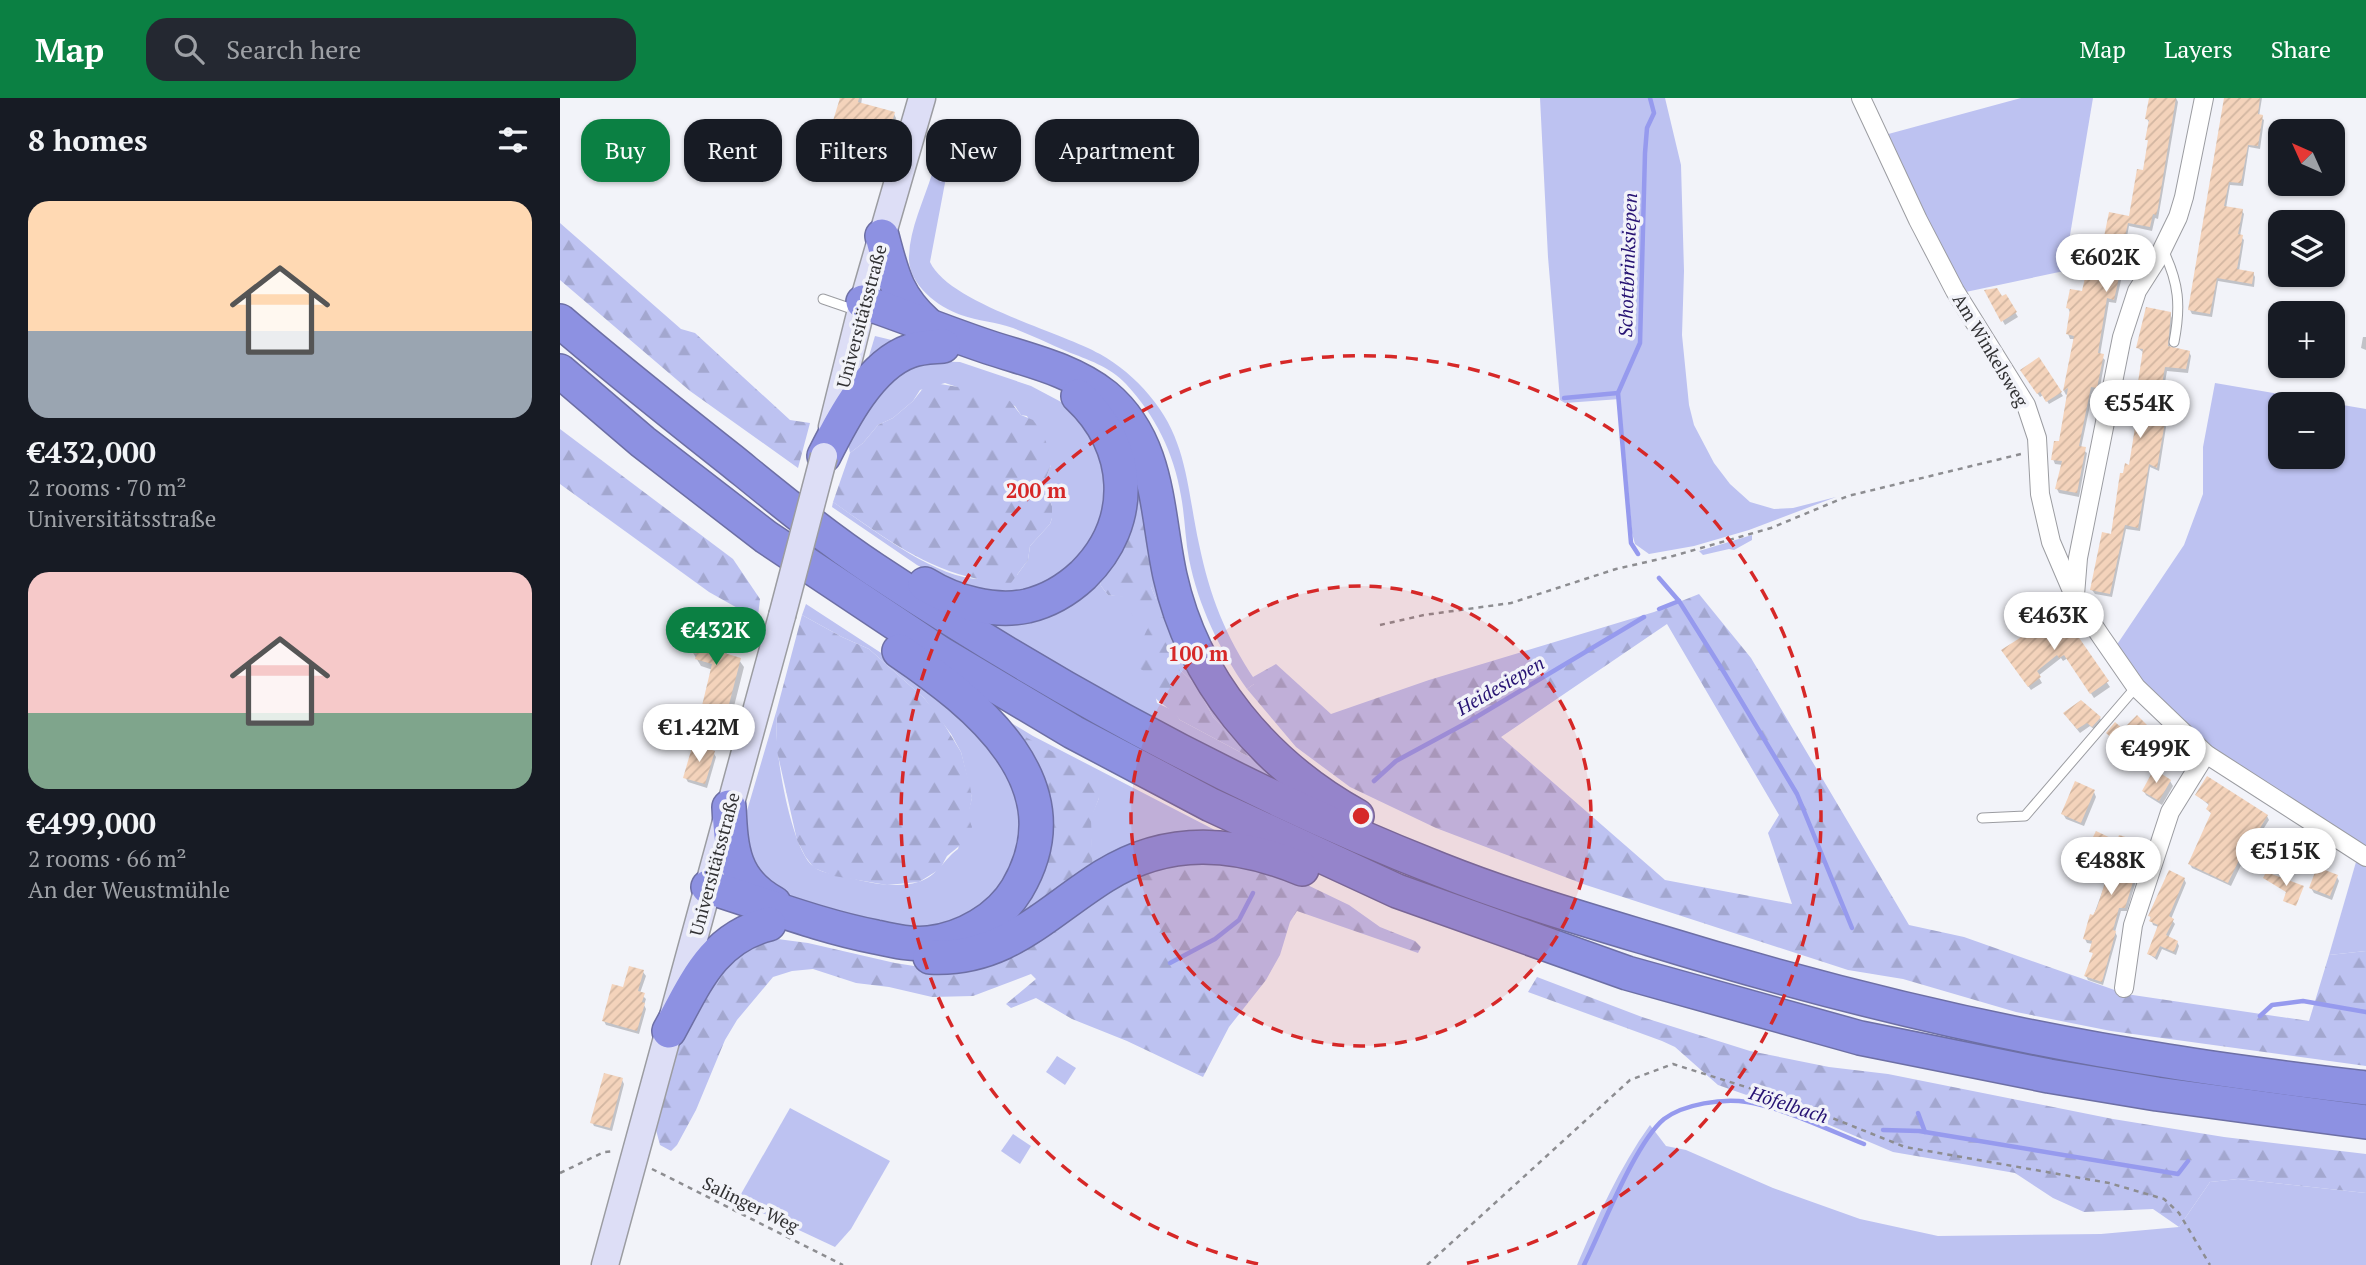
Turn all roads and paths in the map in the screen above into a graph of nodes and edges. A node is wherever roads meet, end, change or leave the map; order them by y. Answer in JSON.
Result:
{"nodes":[{"id":1,"x":922,"y":98,"type":"edge"},
{"id":2,"x":1861,"y":98,"type":"edge"},
{"id":3,"x":2204,"y":98,"type":"edge"},
{"id":4,"x":882,"y":236,"type":"junction"},
{"id":5,"x":2162,"y":248,"type":"junction"},
{"id":6,"x":823,"y":299,"type":"dead end"},
{"id":7,"x":860,"y":313,"type":"junction"},
{"id":8,"x":560,"y":321,"type":"edge"},
{"id":9,"x":934,"y":335,"type":"junction"},
{"id":10,"x":2174,"y":342,"type":"dead end"},
{"id":11,"x":560,"y":371,"type":"edge"},
{"id":12,"x":2038,"y":451,"type":"junction"},
{"id":13,"x":824,"y":456,"type":"junction"},
{"id":14,"x":783,"y":502,"type":"junction"},
{"id":15,"x":766,"y":537,"type":"junction"},
{"id":16,"x":2075,"y":598,"type":"junction"},
{"id":17,"x":1380,"y":625,"type":"dead end"},
{"id":18,"x":2136,"y":687,"type":"junction"},
{"id":19,"x":2206,"y":754,"type":"junction"},
{"id":20,"x":729,"y":807,"type":"junction"},
{"id":21,"x":1982,"y":818,"type":"dead end"},
{"id":22,"x":2366,"y":857,"type":"edge"},
{"id":23,"x":1397,"y":891,"type":"junction"},
{"id":24,"x":705,"y":898,"type":"junction"},
{"id":25,"x":1537,"y":903,"type":"junction"},
{"id":26,"x":780,"y":919,"type":"junction"},
{"id":27,"x":2124,"y":988,"type":"dead end"},
{"id":28,"x":668,"y":1031,"type":"junction"},
{"id":29,"x":2366,"y":1088,"type":"edge"},
{"id":30,"x":2366,"y":1122,"type":"edge"},
{"id":31,"x":641,"y":1162,"type":"junction"},
{"id":32,"x":560,"y":1173,"type":"edge"},
{"id":33,"x":605,"y":1265,"type":"edge"},
{"id":34,"x":843,"y":1265,"type":"edge"},
{"id":35,"x":1427,"y":1265,"type":"edge"},
{"id":36,"x":2210,"y":1265,"type":"edge"}],
"edges":[{"from":1,"to":4,"type":"main road","name":"Universitätsstraße"},
{"from":2,"to":12,"type":"street","name":"Am Winkelsweg"},
{"from":3,"to":5,"type":"street"},
{"from":4,"to":7,"type":"main road","name":"Universitätsstraße"},
{"from":4,"to":9,"type":"highway"},
{"from":5,"to":10,"type":"lane"},
{"from":5,"to":16,"type":"street"},
{"from":6,"to":7,"type":"lane"},
{"from":7,"to":9,"type":"highway"},
{"from":7,"to":13,"type":"main road","name":"Universitätsstraße"},
{"from":8,"to":14,"type":"highway"},
{"from":9,"to":13,"type":"highway"},
{"from":9,"to":14,"type":"highway"},
{"from":9,"to":25,"type":"highway"},
{"from":11,"to":15,"type":"highway"},
{"from":12,"to":16,"type":"street","name":"Am Winkelsweg"},
{"from":12,"to":17,"type":"path"},
{"from":13,"to":20,"type":"main road","name":"Universitätsstraße","bridge":true},
{"from":14,"to":25,"type":"highway"},
{"from":15,"to":23,"type":"highway"},
{"from":15,"to":26,"type":"highway"},
{"from":16,"to":18,"type":"street","name":"Am Winkelsweg"},
{"from":18,"to":19,"type":"street","name":"Am Winkelsweg"},
{"from":18,"to":21,"type":"lane"},
{"from":19,"to":22,"type":"street","name":"Am Winkelsweg"},
{"from":19,"to":27,"type":"street"},
{"from":20,"to":24,"type":"main road","name":"Universitätsstraße"},
{"from":20,"to":26,"type":"highway"},
{"from":23,"to":26,"type":"highway"},
{"from":23,"to":30,"type":"highway"},
{"from":24,"to":26,"type":"highway"},
{"from":24,"to":28,"type":"main road","name":"Universitätsstraße"},
{"from":25,"to":29,"type":"highway"},
{"from":26,"to":28,"type":"highway"},
{"from":28,"to":31,"type":"main road","name":"Universitätsstraße"},
{"from":31,"to":32,"type":"path","name":"Salinger Weg"},
{"from":31,"to":33,"type":"main road","name":"Universitätsstraße"},
{"from":31,"to":34,"type":"path","name":"Salinger Weg"},
{"from":35,"to":36,"type":"path"}]}
